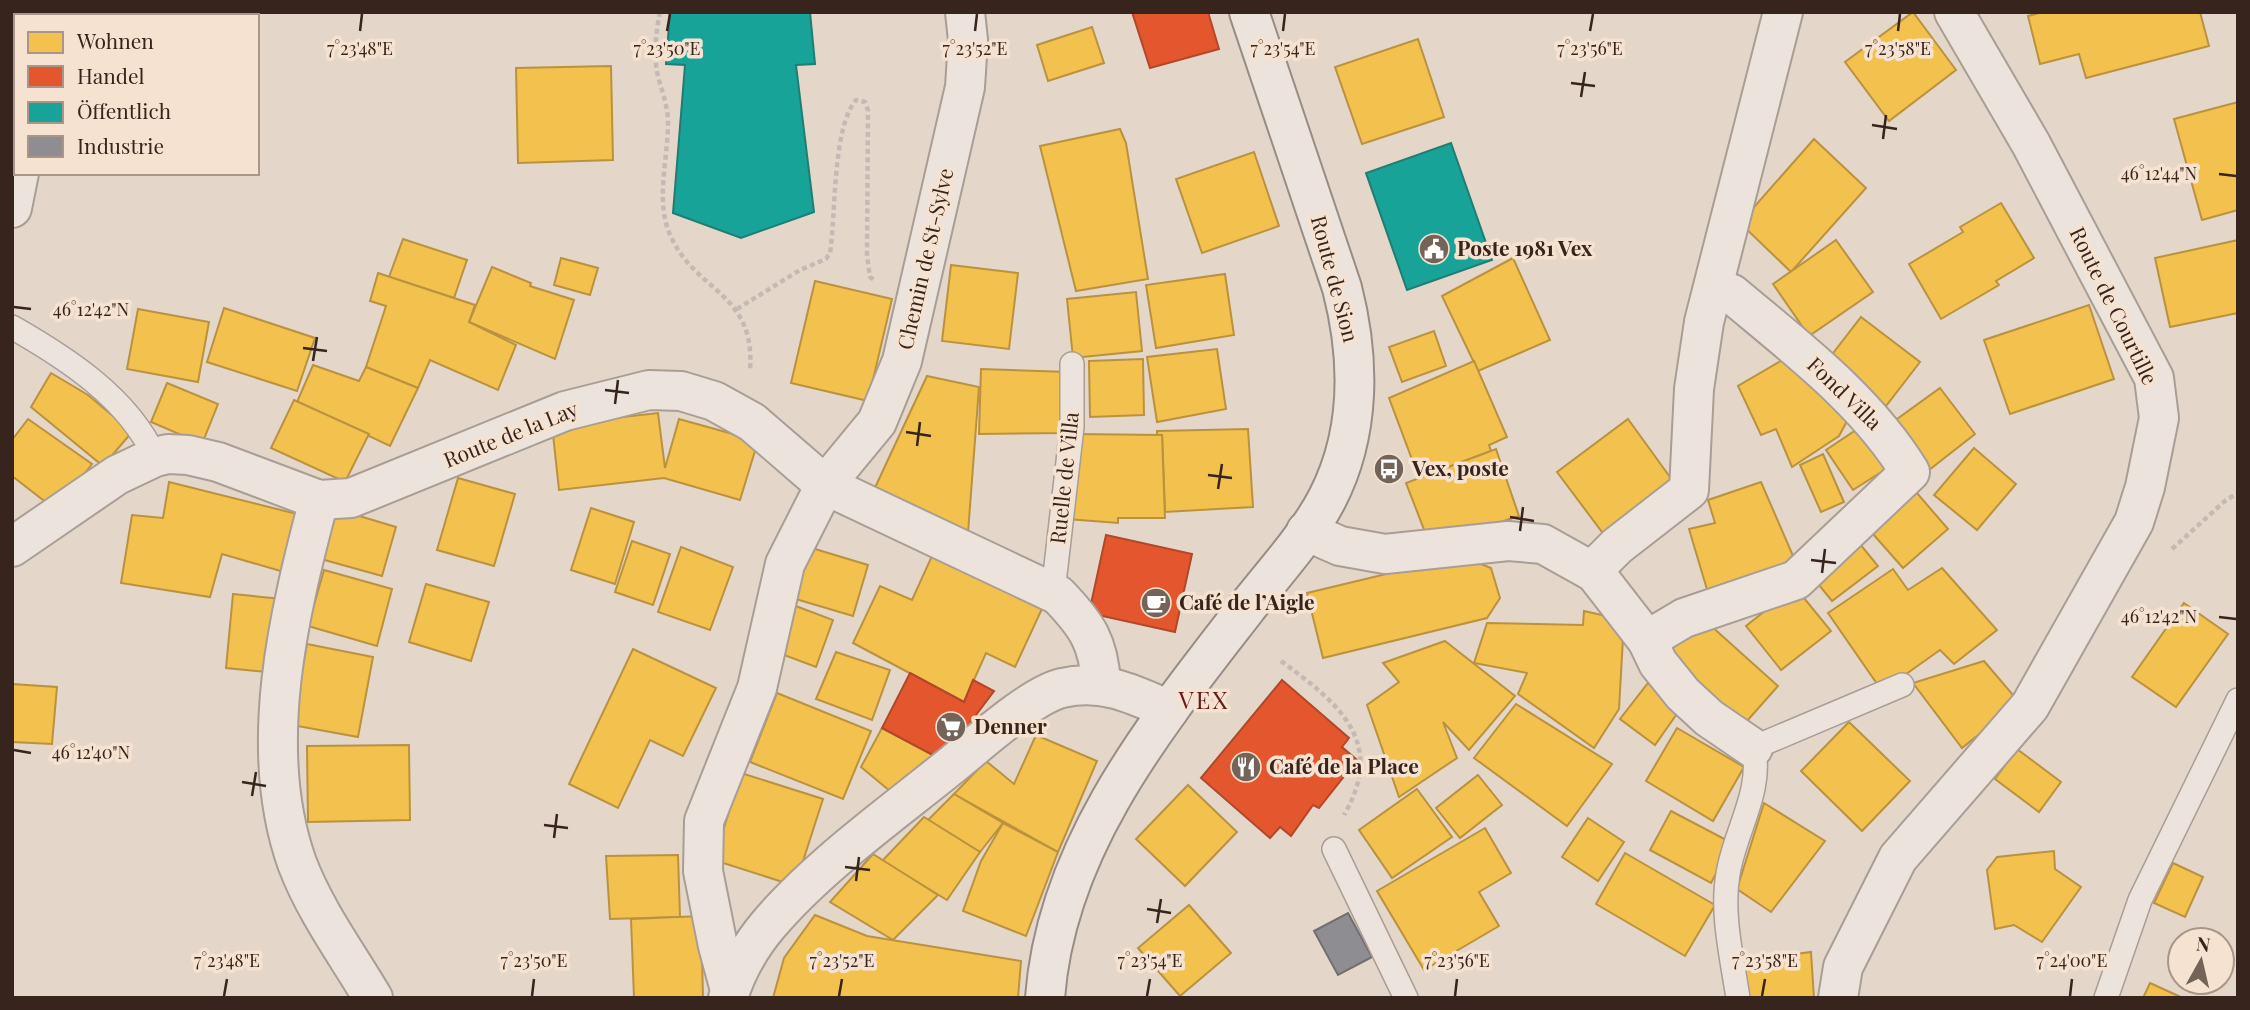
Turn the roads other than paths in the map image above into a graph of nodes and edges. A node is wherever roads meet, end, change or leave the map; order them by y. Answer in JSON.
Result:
{"nodes":[{"id":1,"x":965,"y":12,"type":"edge"},
{"id":2,"x":1249,"y":12,"type":"edge"},
{"id":3,"x":1783,"y":12,"type":"edge"},
{"id":4,"x":1954,"y":12,"type":"edge"},
{"id":5,"x":19,"y":175,"type":"edge"},
{"id":6,"x":12,"y":208,"type":"edge"},
{"id":7,"x":1714,"y":286,"type":"junction"},
{"id":8,"x":12,"y":327,"type":"edge"},
{"id":9,"x":1072,"y":364,"type":"dead end"},
{"id":10,"x":155,"y":457,"type":"junction"},
{"id":11,"x":825,"y":485,"type":"junction"},
{"id":12,"x":319,"y":500,"type":"junction"},
{"id":13,"x":1306,"y":531,"type":"junction"},
{"id":14,"x":12,"y":547,"type":"edge"},
{"id":15,"x":1592,"y":571,"type":"junction"},
{"id":16,"x":1053,"y":592,"type":"junction"},
{"id":17,"x":1647,"y":640,"type":"junction"},
{"id":18,"x":1101,"y":684,"type":"junction"},
{"id":19,"x":1902,"y":685,"type":"dead end"},
{"id":20,"x":2238,"y":700,"type":"edge"},
{"id":21,"x":1169,"y":710,"type":"junction"},
{"id":22,"x":1753,"y":748,"type":"junction"},
{"id":23,"x":1334,"y":849,"type":"road end"},
{"id":24,"x":729,"y":994,"type":"edge"},
{"id":25,"x":373,"y":998,"type":"edge"},
{"id":26,"x":1045,"y":998,"type":"edge"},
{"id":27,"x":1406,"y":998,"type":"edge"},
{"id":28,"x":1738,"y":998,"type":"edge"},
{"id":29,"x":1838,"y":998,"type":"edge"},
{"id":30,"x":2106,"y":998,"type":"edge"}],
"edges":[{"from":1,"to":11,"type":"street","name":"Chemin de St-Sylve"},
{"from":2,"to":13,"type":"street","name":"Route de Sion"},
{"from":3,"to":7,"type":"street"},
{"from":4,"to":29,"type":"street","name":"Route de Courtille"},
{"from":5,"to":6,"type":"street"},
{"from":7,"to":15,"type":"street"},
{"from":7,"to":17,"type":"street","name":"Fond Villa"},
{"from":8,"to":10,"type":"lane"},
{"from":9,"to":16,"type":"lane","name":"Ruelle de Villa"},
{"from":10,"to":12,"type":"street","name":"Route de la Lay"},
{"from":10,"to":14,"type":"street","name":"Route de la Lay"},
{"from":11,"to":12,"type":"street","name":"Route de la Lay"},
{"from":11,"to":16,"type":"street","name":"Route de la Lay"},
{"from":11,"to":24,"type":"street","name":"Chemin de St-Sylve"},
{"from":12,"to":25,"type":"street"},
{"from":13,"to":15,"type":"street"},
{"from":13,"to":21,"type":"street","name":"Route de Sion"},
{"from":15,"to":17,"type":"street"},
{"from":16,"to":18,"type":"street","name":"Route de la Lay"},
{"from":17,"to":22,"type":"street"},
{"from":18,"to":21,"type":"street"},
{"from":18,"to":24,"type":"street"},
{"from":19,"to":22,"type":"lane"},
{"from":20,"to":30,"type":"lane"},
{"from":21,"to":26,"type":"street","name":"Route de Sion"},
{"from":22,"to":28,"type":"lane"},
{"from":23,"to":27,"type":"lane"}]}
